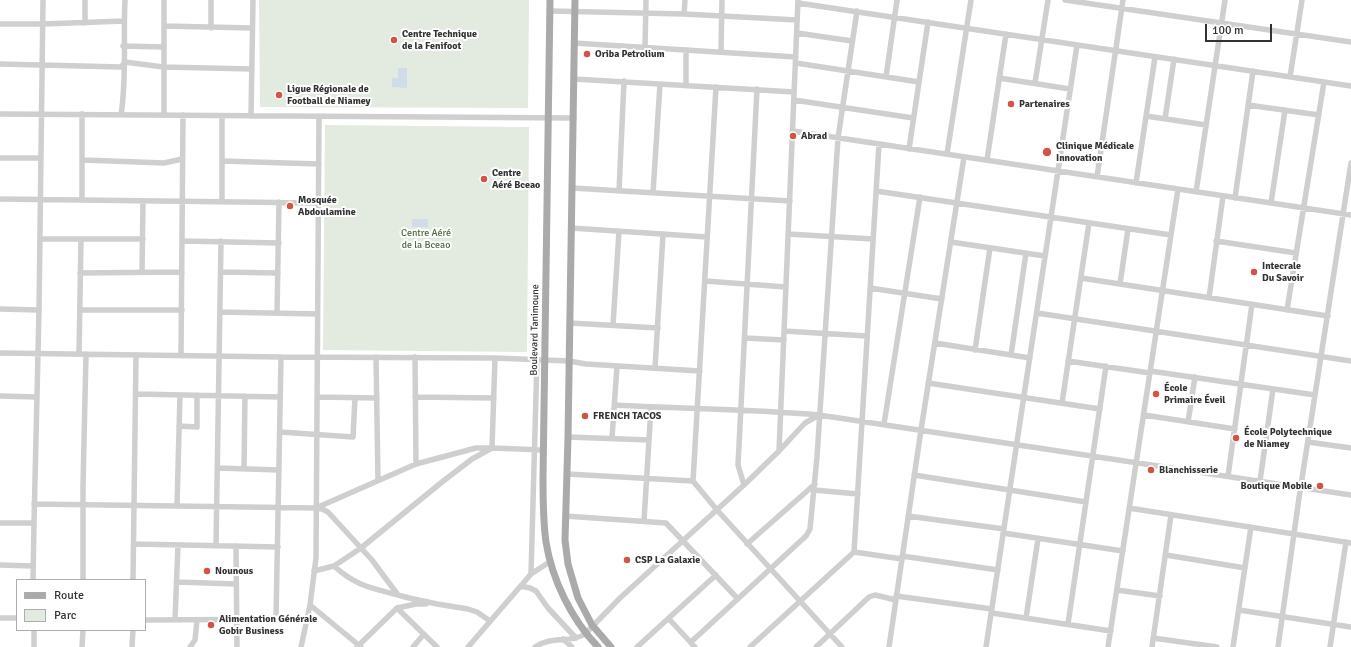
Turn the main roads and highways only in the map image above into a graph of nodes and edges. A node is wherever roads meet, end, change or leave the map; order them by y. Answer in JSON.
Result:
{"nodes":[{"id":1,"x":550,"y":0,"type":"edge"},
{"id":2,"x":575,"y":0,"type":"edge"},
{"id":3,"x":598,"y":647,"type":"edge"},
{"id":4,"x":610,"y":647,"type":"edge"}],
"edges":[{"from":1,"to":3,"type":"main road","name":"Boulevard Tanimoune"},
{"from":2,"to":4,"type":"main road"}]}
